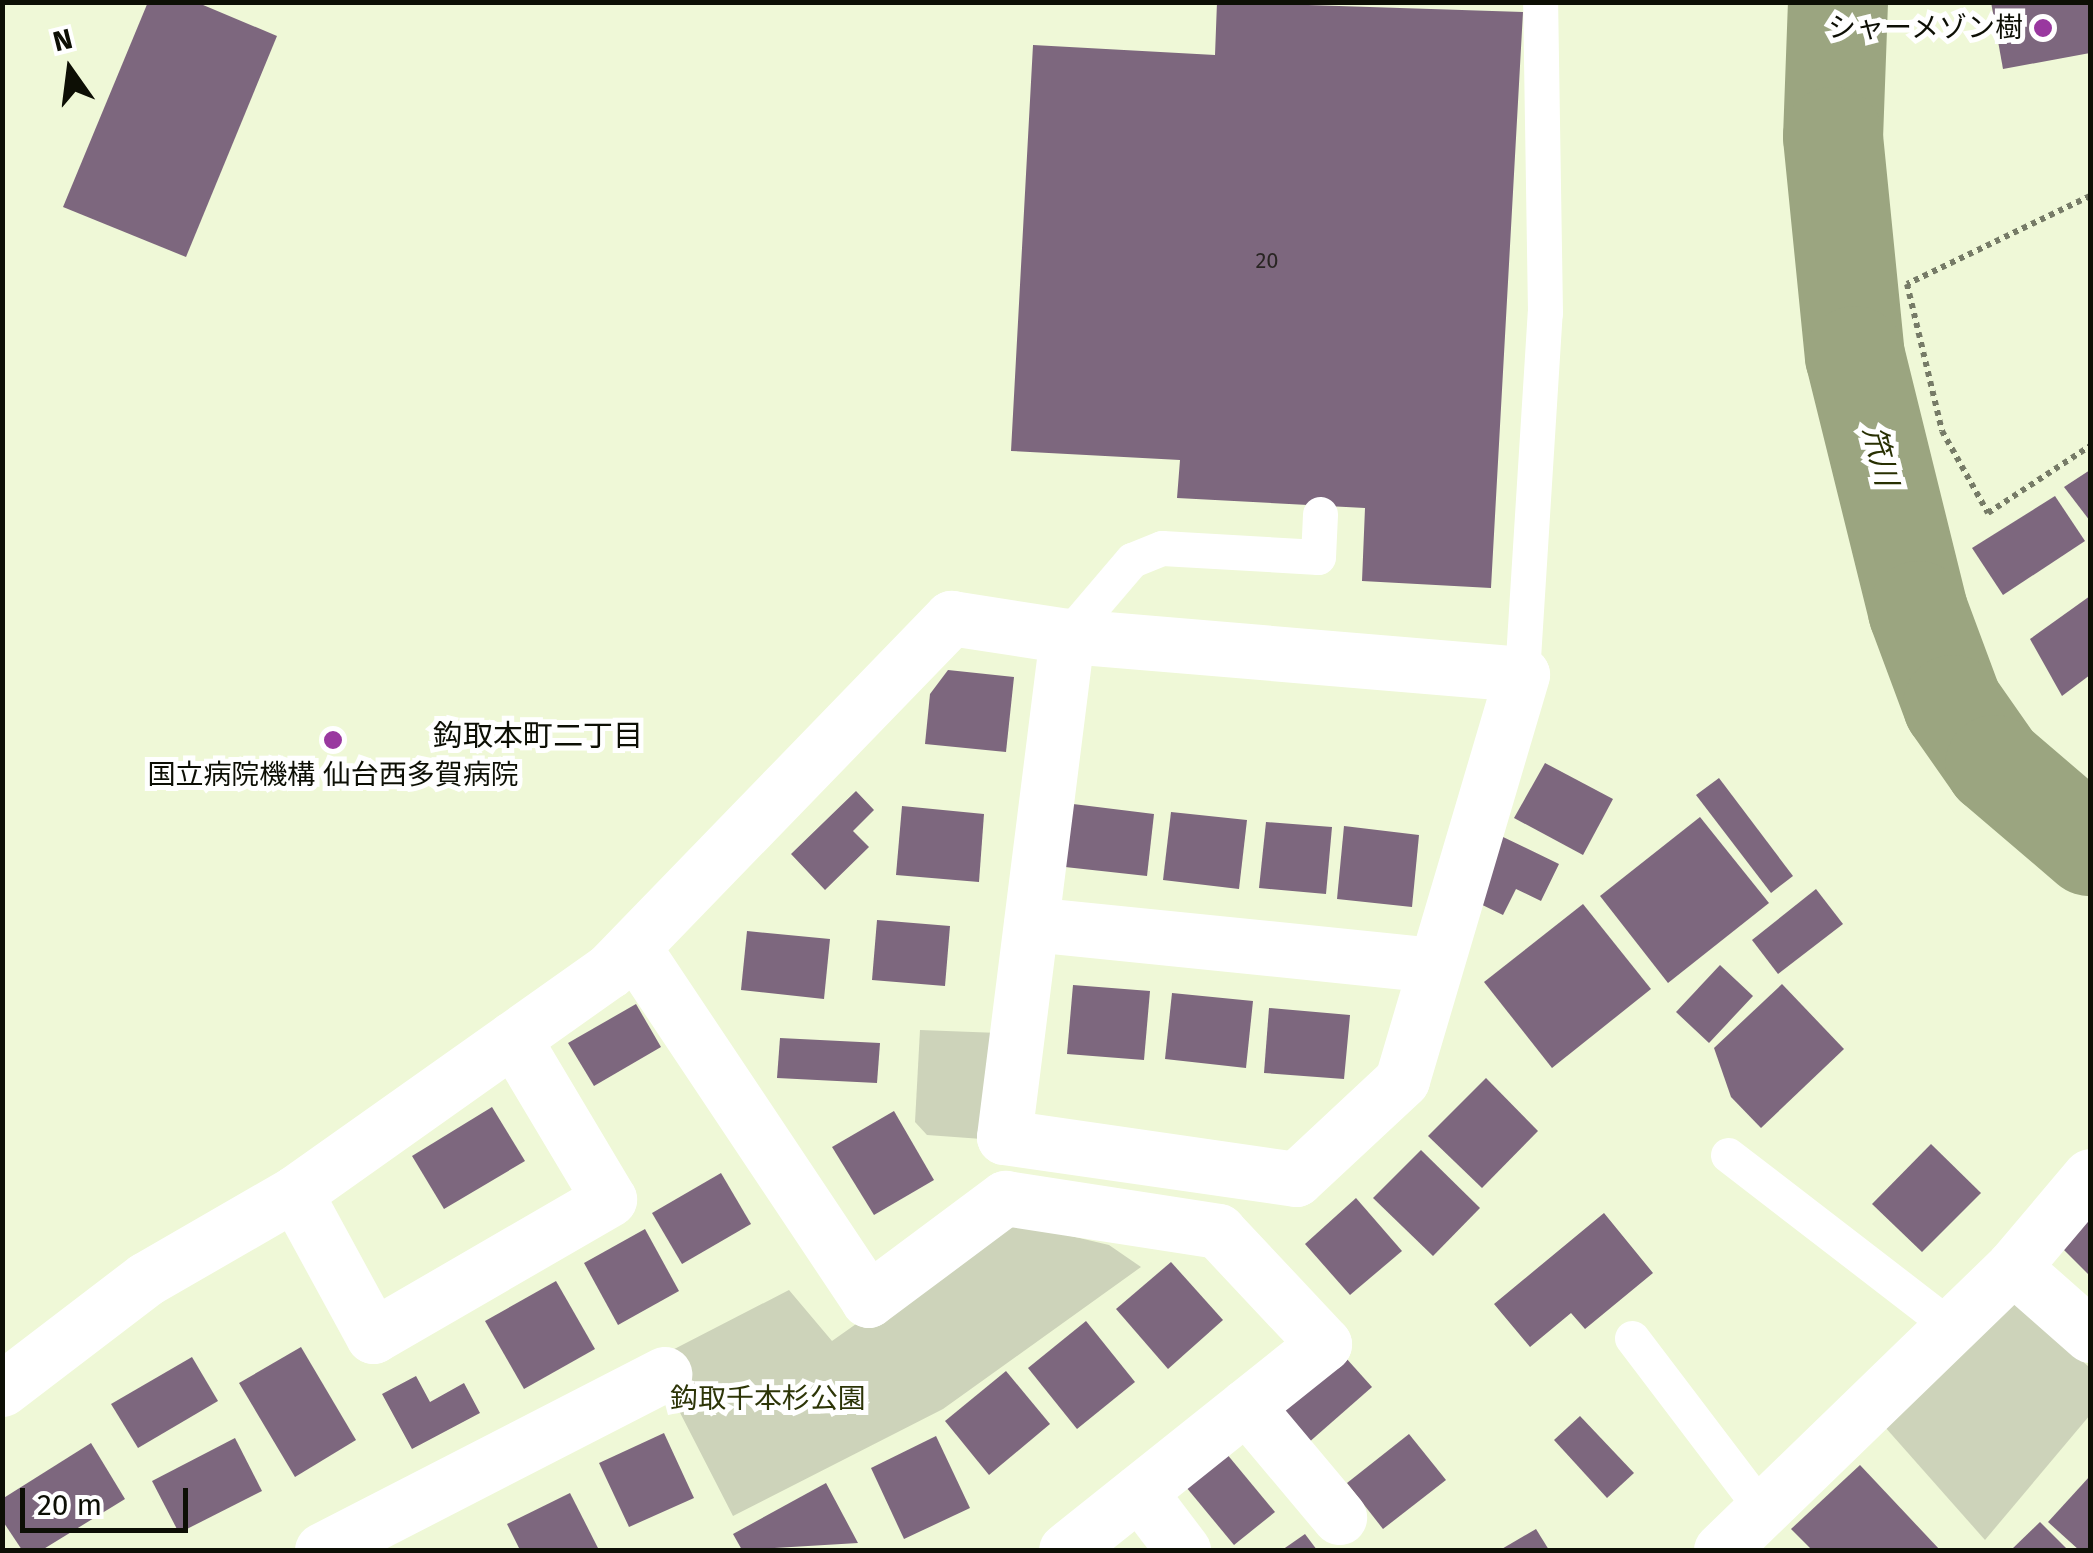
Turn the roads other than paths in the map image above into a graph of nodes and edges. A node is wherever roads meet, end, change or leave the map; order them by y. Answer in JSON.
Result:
{"nodes":[{"id":1,"x":1540,"y":2,"type":"edge"},
{"id":2,"x":1320,"y":514,"type":"dead end"},
{"id":3,"x":1067,"y":636,"type":"junction"},
{"id":4,"x":1522,"y":674,"type":"junction"},
{"id":5,"x":1031,"y":924,"type":"junction"},
{"id":6,"x":633,"y":947,"type":"junction"},
{"id":7,"x":1436,"y":966,"type":"junction"},
{"id":8,"x":513,"y":1038,"type":"junction"},
{"id":9,"x":1728,"y":1155,"type":"dead end"},
{"id":10,"x":2090,"y":1176,"type":"edge"},
{"id":11,"x":295,"y":1193,"type":"junction"},
{"id":12,"x":2014,"y":1267,"type":"junction"},
{"id":13,"x":1946,"y":1323,"type":"junction"},
{"id":14,"x":2090,"y":1335,"type":"edge"},
{"id":15,"x":1632,"y":1338,"type":"dead end"},
{"id":16,"x":664,"y":1374,"type":"dead end"},
{"id":17,"x":2,"y":1390,"type":"edge"},
{"id":18,"x":1246,"y":1406,"type":"junction"},
{"id":19,"x":1139,"y":1492,"type":"junction"},
{"id":20,"x":1762,"y":1509,"type":"junction"},
{"id":21,"x":1339,"y":1517,"type":"dead end"},
{"id":22,"x":322,"y":1550,"type":"edge"},
{"id":23,"x":1066,"y":1550,"type":"edge"},
{"id":24,"x":1182,"y":1550,"type":"edge"},
{"id":25,"x":1721,"y":1550,"type":"edge"}],
"edges":[{"from":1,"to":4,"type":"lane"},
{"from":2,"to":3,"type":"lane"},
{"from":3,"to":4,"type":"street"},
{"from":3,"to":5,"type":"street"},
{"from":3,"to":6,"type":"street"},
{"from":4,"to":7,"type":"street"},
{"from":5,"to":7,"type":"street"},
{"from":5,"to":7,"type":"street"},
{"from":6,"to":8,"type":"street"},
{"from":6,"to":18,"type":"street"},
{"from":8,"to":11,"type":"street"},
{"from":8,"to":11,"type":"street"},
{"from":9,"to":13,"type":"lane"},
{"from":10,"to":12,"type":"street"},
{"from":11,"to":17,"type":"street"},
{"from":12,"to":13,"type":"street"},
{"from":12,"to":14,"type":"street"},
{"from":13,"to":20,"type":"street"},
{"from":15,"to":20,"type":"lane"},
{"from":16,"to":22,"type":"street"},
{"from":18,"to":19,"type":"street"},
{"from":18,"to":21,"type":"street"},
{"from":19,"to":23,"type":"street"},
{"from":19,"to":24,"type":"street"},
{"from":20,"to":25,"type":"street"}]}
